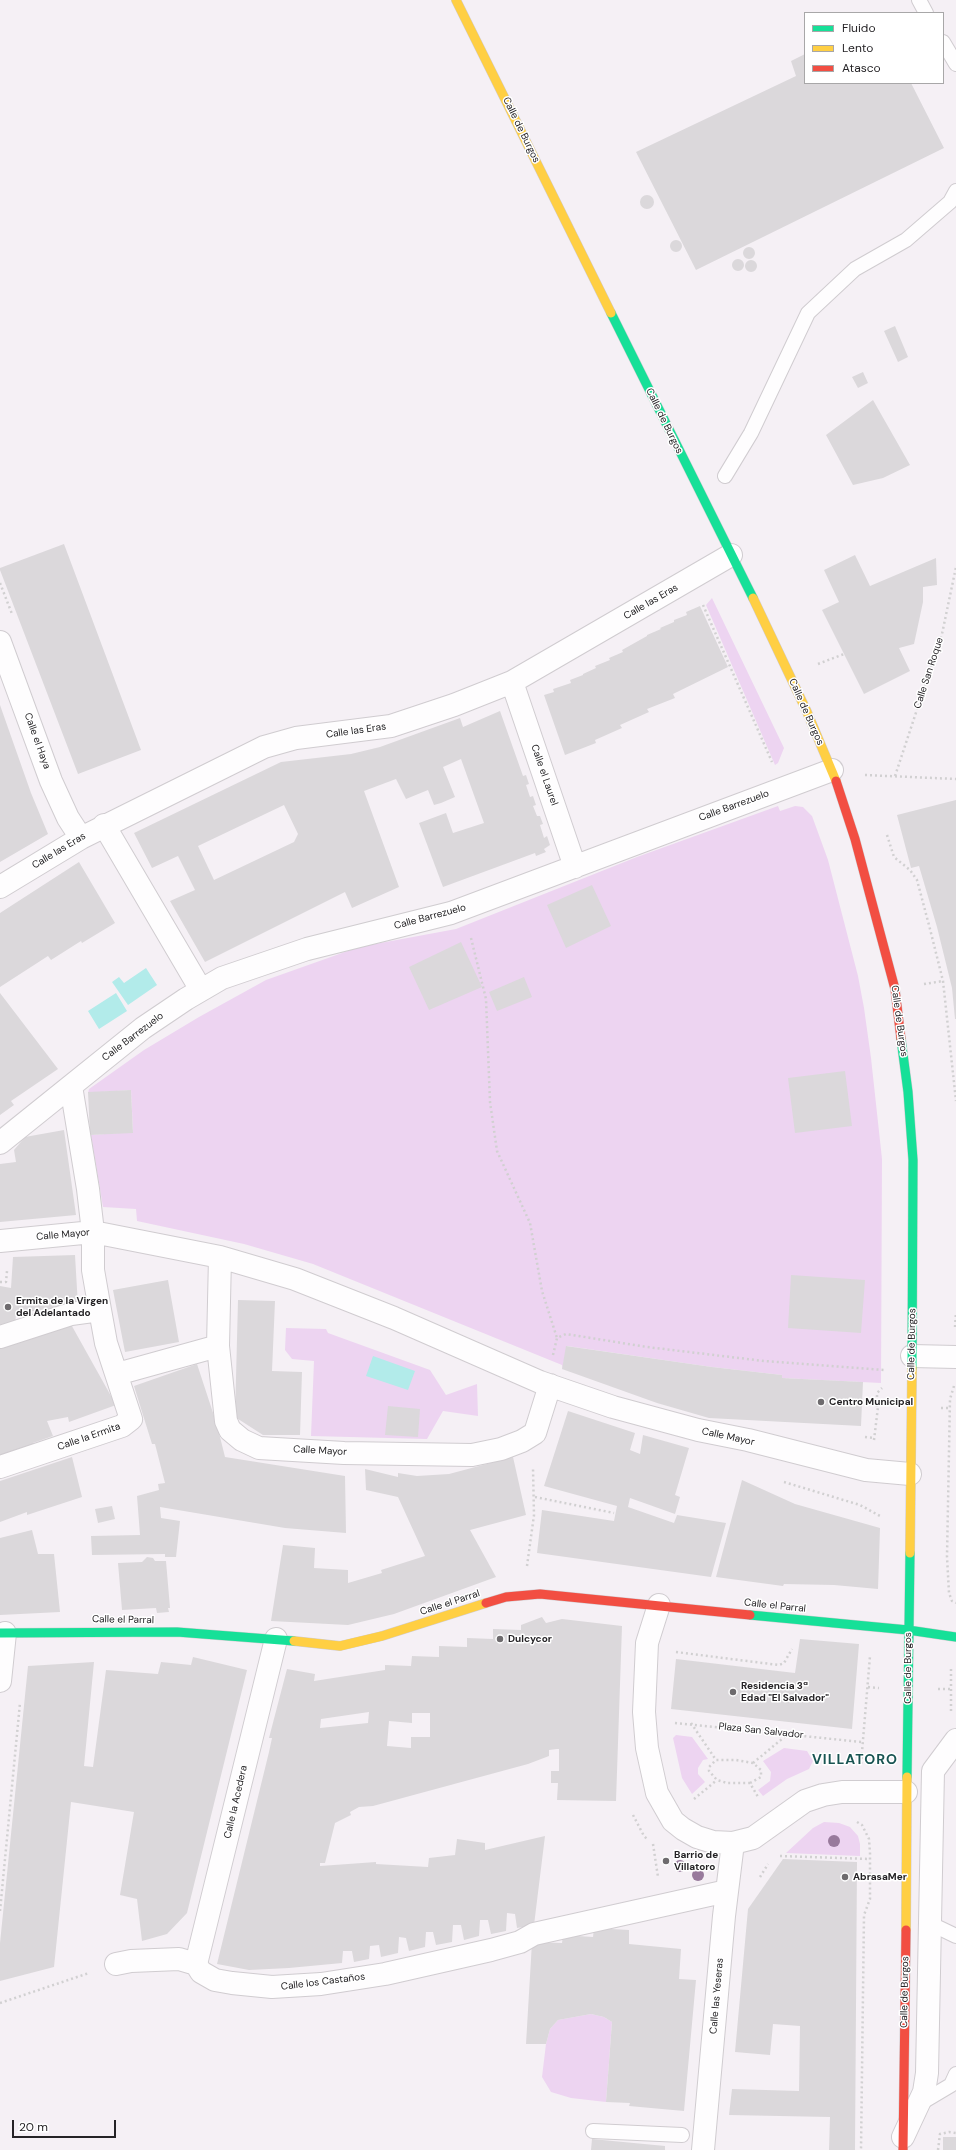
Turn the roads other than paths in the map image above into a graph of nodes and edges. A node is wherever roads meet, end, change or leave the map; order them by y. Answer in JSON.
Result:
{"nodes":[{"id":1,"x":456,"y":0,"type":"edge"},
{"id":2,"x":919,"y":0,"type":"edge"},
{"id":3,"x":925,"y":12,"type":"edge"},
{"id":4,"x":956,"y":191,"type":"edge"},
{"id":5,"x":725,"y":476,"type":"dead end"},
{"id":6,"x":731,"y":555,"type":"junction"},
{"id":7,"x":0,"y":642,"type":"edge"},
{"id":8,"x":5,"y":671,"type":"edge"},
{"id":9,"x":512,"y":682,"type":"junction"},
{"id":10,"x":832,"y":770,"type":"junction"},
{"id":11,"x":104,"y":825,"type":"junction"},
{"id":12,"x":81,"y":838,"type":"junction"},
{"id":13,"x":575,"y":867,"type":"junction"},
{"id":14,"x":0,"y":887,"type":"edge"},
{"id":15,"x":201,"y":990,"type":"junction"},
{"id":16,"x":71,"y":1086,"type":"junction"},
{"id":17,"x":0,"y":1143,"type":"edge"},
{"id":18,"x":93,"y":1232,"type":"junction"},
{"id":19,"x":0,"y":1241,"type":"edge"},
{"id":20,"x":220,"y":1257,"type":"junction"},
{"id":21,"x":100,"y":1310,"type":"junction"},
{"id":22,"x":4,"y":1336,"type":"edge"},
{"id":23,"x":218,"y":1346,"type":"junction"},
{"id":24,"x":912,"y":1356,"type":"junction"},
{"id":25,"x":956,"y":1358,"type":"edge"},
{"id":26,"x":117,"y":1374,"type":"junction"},
{"id":27,"x":550,"y":1385,"type":"junction"},
{"id":28,"x":0,"y":1467,"type":"edge"},
{"id":29,"x":910,"y":1474,"type":"junction"},
{"id":30,"x":659,"y":1605,"type":"junction"},
{"id":31,"x":908,"y":1630,"type":"junction"},
{"id":32,"x":2,"y":1633,"type":"edge"},
{"id":33,"x":955,"y":1637,"type":"edge"},
{"id":34,"x":276,"y":1639,"type":"junction"},
{"id":35,"x":0,"y":1681,"type":"edge"},
{"id":36,"x":956,"y":1740,"type":"edge"},
{"id":37,"x":906,"y":1792,"type":"junction"},
{"id":38,"x":733,"y":1843,"type":"junction"},
{"id":39,"x":727,"y":1891,"type":"junction"},
{"id":40,"x":929,"y":1923,"type":"junction"},
{"id":41,"x":956,"y":1936,"type":"edge"},
{"id":42,"x":116,"y":1964,"type":"road end"},
{"id":43,"x":196,"y":1964,"type":"junction"},
{"id":44,"x":956,"y":2074,"type":"edge"},
{"id":45,"x":919,"y":2104,"type":"junction"},
{"id":46,"x":593,"y":2131,"type":"dead end"},
{"id":47,"x":682,"y":2135,"type":"dead end"},
{"id":48,"x":903,"y":2144,"type":"edge"},
{"id":49,"x":703,"y":2150,"type":"edge"}],
"edges":[{"from":1,"to":6,"type":"street","name":"Calle de Burgos"},
{"from":2,"to":3,"type":"lane"},
{"from":4,"to":5,"type":"lane"},
{"from":6,"to":9,"type":"street","name":"Calle las Eras"},
{"from":6,"to":10,"type":"street","name":"Calle de Burgos"},
{"from":7,"to":8,"type":"street","name":"Calle el Haya"},
{"from":8,"to":12,"type":"street","name":"Calle el Haya"},
{"from":9,"to":11,"type":"street","name":"Calle las Eras"},
{"from":9,"to":13,"type":"street","name":"Calle el Laurel"},
{"from":10,"to":13,"type":"street","name":"Calle Barrezuelo"},
{"from":10,"to":24,"type":"street","name":"Calle de Burgos"},
{"from":11,"to":12,"type":"street","name":"Calle las Eras"},
{"from":11,"to":15,"type":"street"},
{"from":12,"to":14,"type":"street","name":"Calle las Eras"},
{"from":13,"to":15,"type":"street","name":"Calle Barrezuelo"},
{"from":15,"to":16,"type":"street","name":"Calle Barrezuelo"},
{"from":16,"to":17,"type":"street","name":"Calle Barrezuelo"},
{"from":16,"to":18,"type":"street"},
{"from":18,"to":19,"type":"street","name":"Calle Mayor"},
{"from":18,"to":20,"type":"street","name":"Calle Mayor"},
{"from":18,"to":21,"type":"street","name":"Calle la Ermita"},
{"from":20,"to":23,"type":"street","name":"Calle Mayor"},
{"from":20,"to":27,"type":"street","name":"Calle Mayor"},
{"from":21,"to":22,"type":"street"},
{"from":21,"to":26,"type":"street","name":"Calle la Ermita"},
{"from":23,"to":26,"type":"street"},
{"from":23,"to":27,"type":"street","name":"Calle Mayor"},
{"from":24,"to":25,"type":"street"},
{"from":24,"to":29,"type":"street","name":"Calle de Burgos"},
{"from":26,"to":28,"type":"street","name":"Calle la Ermita"},
{"from":27,"to":29,"type":"street","name":"Calle Mayor"},
{"from":29,"to":31,"type":"street","name":"Calle de Burgos"},
{"from":30,"to":31,"type":"street","name":"Calle el Parral"},
{"from":30,"to":34,"type":"street","name":"Calle el Parral"},
{"from":30,"to":38,"type":"street"},
{"from":31,"to":33,"type":"street","name":"Calle el Parral"},
{"from":31,"to":37,"type":"street","name":"Calle de Burgos"},
{"from":32,"to":34,"type":"street","name":"Calle el Parral"},
{"from":32,"to":35,"type":"street"},
{"from":34,"to":43,"type":"street","name":"Calle la Acedera"},
{"from":36,"to":40,"type":"street","name":"Calle de Burgos"},
{"from":37,"to":38,"type":"street"},
{"from":37,"to":48,"type":"street","name":"Calle de Burgos"},
{"from":38,"to":39,"type":"street","name":"Calle las Yeseras"},
{"from":39,"to":43,"type":"street","name":"Calle los Castaños"},
{"from":39,"to":49,"type":"street","name":"Calle las Yeseras"},
{"from":40,"to":41,"type":"lane"},
{"from":40,"to":45,"type":"street","name":"Calle de Burgos"},
{"from":42,"to":43,"type":"street","name":"Calle los Castaños"},
{"from":44,"to":45,"type":"lane"},
{"from":45,"to":48,"type":"street","name":"Calle de Burgos"},
{"from":46,"to":47,"type":"lane"}]}
